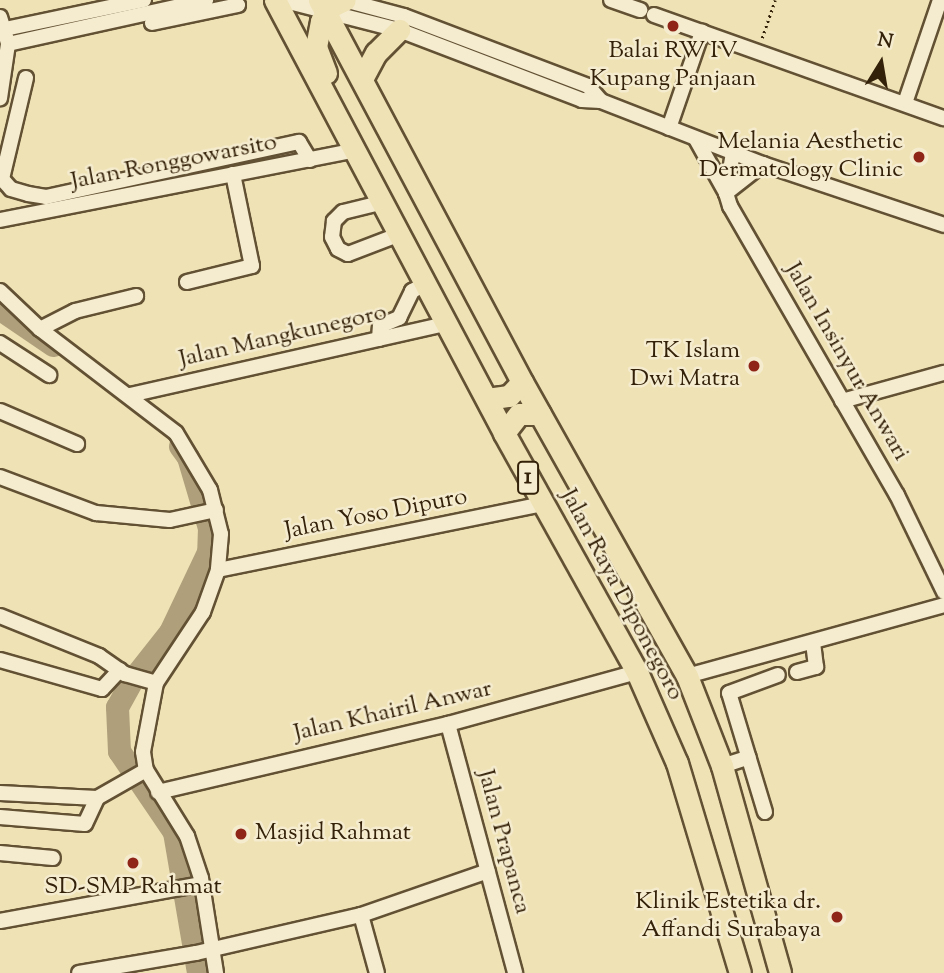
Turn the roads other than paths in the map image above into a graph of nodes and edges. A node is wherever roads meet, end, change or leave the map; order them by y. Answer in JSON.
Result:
{"nodes":[{"id":1,"x":144,"y":0,"type":"edge"},
{"id":2,"x":206,"y":0,"type":"edge"},
{"id":3,"x":275,"y":0,"type":"edge"},
{"id":4,"x":281,"y":0,"type":"edge"},
{"id":5,"x":611,"y":0,"type":"edge"},
{"id":6,"x":939,"y":0,"type":"edge"},
{"id":7,"x":334,"y":3,"type":"edge"},
{"id":8,"x":239,"y":5,"type":"dead end"},
{"id":9,"x":173,"y":9,"type":"edge"},
{"id":10,"x":640,"y":10,"type":"dead end"},
{"id":11,"x":654,"y":15,"type":"dead end"},
{"id":12,"x":152,"y":23,"type":"dead end"},
{"id":13,"x":4,"y":30,"type":"edge"},
{"id":14,"x":399,"y":30,"type":"junction"},
{"id":15,"x":702,"y":32,"type":"junction"},
{"id":16,"x":26,"y":78,"type":"dead end"},
{"id":17,"x":362,"y":79,"type":"junction"},
{"id":18,"x":0,"y":98,"type":"edge"},
{"id":19,"x":601,"y":101,"type":"junction"},
{"id":20,"x":905,"y":103,"type":"junction"},
{"id":21,"x":944,"y":118,"type":"edge"},
{"id":22,"x":669,"y":128,"type":"junction"},
{"id":23,"x":696,"y":139,"type":"junction"},
{"id":24,"x":352,"y":141,"type":"junction"},
{"id":25,"x":733,"y":153,"type":"junction"},
{"id":26,"x":310,"y":160,"type":"junction"},
{"id":27,"x":763,"y":164,"type":"junction"},
{"id":28,"x":233,"y":174,"type":"junction"},
{"id":29,"x":726,"y":193,"type":"junction"},
{"id":30,"x":384,"y":202,"type":"junction"},
{"id":31,"x":0,"y":220,"type":"edge"},
{"id":32,"x":944,"y":225,"type":"edge"},
{"id":33,"x":400,"y":233,"type":"junction"},
{"id":34,"x":187,"y":282,"type":"dead end"},
{"id":35,"x":426,"y":284,"type":"junction"},
{"id":36,"x":0,"y":290,"type":"edge"},
{"id":37,"x":136,"y":296,"type":"dead end"},
{"id":38,"x":446,"y":324,"type":"junction"},
{"id":39,"x":40,"y":329,"type":"junction"},
{"id":40,"x":379,"y":339,"type":"junction"},
{"id":41,"x":0,"y":343,"type":"edge"},
{"id":42,"x":944,"y":373,"type":"edge"},
{"id":43,"x":49,"y":375,"type":"dead end"},
{"id":44,"x":522,"y":382,"type":"junction"},
{"id":45,"x":130,"y":395,"type":"junction"},
{"id":46,"x":487,"y":400,"type":"junction"},
{"id":47,"x":842,"y":401,"type":"junction"},
{"id":48,"x":0,"y":411,"type":"edge"},
{"id":49,"x":540,"y":414,"type":"junction"},
{"id":50,"x":504,"y":433,"type":"junction"},
{"id":51,"x":77,"y":444,"type":"dead end"},
{"id":52,"x":0,"y":477,"type":"edge"},
{"id":53,"x":543,"y":504,"type":"junction"},
{"id":54,"x":206,"y":513,"type":"junction"},
{"id":55,"x":218,"y":570,"type":"junction"},
{"id":56,"x":944,"y":592,"type":"edge"},
{"id":57,"x":944,"y":605,"type":"edge"},
{"id":58,"x":0,"y":616,"type":"edge"},
{"id":59,"x":813,"y":642,"type":"junction"},
{"id":60,"x":0,"y":660,"type":"edge"},
{"id":61,"x":122,"y":672,"type":"junction"},
{"id":62,"x":637,"y":672,"type":"junction"},
{"id":63,"x":797,"y":672,"type":"dead end"},
{"id":64,"x":687,"y":676,"type":"junction"},
{"id":65,"x":778,"y":676,"type":"dead end"},
{"id":66,"x":156,"y":684,"type":"junction"},
{"id":67,"x":448,"y":724,"type":"junction"},
{"id":68,"x":749,"y":757,"type":"junction"},
{"id":69,"x":722,"y":766,"type":"junction"},
{"id":70,"x":136,"y":774,"type":"junction"},
{"id":71,"x":158,"y":792,"type":"junction"},
{"id":72,"x":0,"y":793,"type":"edge"},
{"id":73,"x":22,"y":795,"type":"junction"},
{"id":74,"x":97,"y":798,"type":"junction"},
{"id":75,"x":765,"y":813,"type":"dead end"},
{"id":76,"x":0,"y":817,"type":"edge"},
{"id":77,"x":22,"y":819,"type":"junction"},
{"id":78,"x":0,"y":853,"type":"edge"},
{"id":79,"x":53,"y":858,"type":"dead end"},
{"id":80,"x":488,"y":871,"type":"junction"},
{"id":81,"x":196,"y":886,"type":"junction"},
{"id":82,"x":361,"y":915,"type":"junction"},
{"id":83,"x":0,"y":921,"type":"edge"},
{"id":84,"x":212,"y":948,"type":"junction"},
{"id":85,"x":79,"y":973,"type":"edge"},
{"id":86,"x":216,"y":973,"type":"edge"},
{"id":87,"x":377,"y":973,"type":"edge"},
{"id":88,"x":515,"y":973,"type":"edge"},
{"id":89,"x":740,"y":973,"type":"edge"},
{"id":90,"x":780,"y":973,"type":"edge"}],
"edges":[{"from":1,"to":13,"type":"street"},
{"from":2,"to":9,"type":"street"},
{"from":3,"to":24,"type":"highway","name":"Jalan Raya Diponegoro","number":"1"},
{"from":4,"to":7,"type":"street"},
{"from":5,"to":10,"type":"street"},
{"from":6,"to":20,"type":"street"},
{"from":7,"to":14,"type":"street"},
{"from":7,"to":17,"type":"highway","name":"Jalan Raya Diponegoro","number":"1"},
{"from":7,"to":19,"type":"street"},
{"from":7,"to":24,"type":"highway"},
{"from":8,"to":9,"type":"street"},
{"from":9,"to":12,"type":"street"},
{"from":9,"to":13,"type":"street"},
{"from":11,"to":15,"type":"street"},
{"from":13,"to":18,"type":"street"},
{"from":14,"to":17,"type":"highway"},
{"from":14,"to":19,"type":"street"},
{"from":15,"to":20,"type":"street"},
{"from":15,"to":22,"type":"street"},
{"from":16,"to":26,"type":"street"},
{"from":17,"to":44,"type":"highway","name":"Jalan Raya Diponegoro","number":"1"},
{"from":19,"to":22,"type":"street"},
{"from":20,"to":21,"type":"street"},
{"from":22,"to":23,"type":"street"},
{"from":23,"to":25,"type":"street"},
{"from":23,"to":29,"type":"street","name":"Jalan Insinyur Anwari"},
{"from":24,"to":26,"type":"street","name":"Jalan Ronggowarsito"},
{"from":24,"to":30,"type":"highway","name":"Jalan Raya Diponegoro","number":"1"},
{"from":25,"to":27,"type":"street"},
{"from":25,"to":29,"type":"street"},
{"from":26,"to":28,"type":"street","name":"Jalan Ronggowarsito"},
{"from":27,"to":29,"type":"street"},
{"from":27,"to":32,"type":"street"},
{"from":28,"to":31,"type":"street","name":"Jalan Ronggowarsito"},
{"from":28,"to":34,"type":"street"},
{"from":29,"to":47,"type":"street","name":"Jalan Insinyur Anwari"},
{"from":30,"to":33,"type":"highway","name":"Jalan Raya Diponegoro","number":"1"},
{"from":30,"to":33,"type":"street"},
{"from":33,"to":35,"type":"highway","name":"Jalan Raya Diponegoro","number":"1"},
{"from":35,"to":38,"type":"highway","name":"Jalan Raya Diponegoro","number":"1"},
{"from":35,"to":40,"type":"street"},
{"from":36,"to":39,"type":"street"},
{"from":37,"to":39,"type":"street"},
{"from":38,"to":40,"type":"street","name":"Jalan Mangkunegoro"},
{"from":38,"to":46,"type":"highway","name":"Jalan Raya Diponegoro","number":"1"},
{"from":39,"to":45,"type":"street"},
{"from":40,"to":45,"type":"street","name":"Jalan Mangkunegoro"},
{"from":41,"to":43,"type":"street"},
{"from":42,"to":47,"type":"street"},
{"from":44,"to":46,"type":"highway"},
{"from":44,"to":49,"type":"highway","name":"Jalan Raya Diponegoro","number":"1"},
{"from":45,"to":54,"type":"street"},
{"from":46,"to":50,"type":"highway","name":"Jalan Raya Diponegoro","number":"1"},
{"from":47,"to":56,"type":"street","name":"Jalan Insinyur Anwari"},
{"from":48,"to":51,"type":"street"},
{"from":49,"to":50,"type":"highway"},
{"from":49,"to":64,"type":"highway","name":"Jalan Raya Diponegoro","number":"1"},
{"from":50,"to":53,"type":"highway","name":"Jalan Raya Diponegoro","number":"1"},
{"from":52,"to":54,"type":"street"},
{"from":53,"to":55,"type":"street","name":"Jalan Yoso Dipuro"},
{"from":53,"to":62,"type":"highway","name":"Jalan Raya Diponegoro","number":"1"},
{"from":54,"to":55,"type":"street"},
{"from":55,"to":66,"type":"street"},
{"from":57,"to":59,"type":"street"},
{"from":58,"to":61,"type":"street"},
{"from":59,"to":63,"type":"street"},
{"from":59,"to":64,"type":"street"},
{"from":60,"to":61,"type":"street"},
{"from":61,"to":66,"type":"street"},
{"from":62,"to":67,"type":"street","name":"Jalan Khairil Anwar"},
{"from":62,"to":89,"type":"highway","name":"Jalan Raya Diponegoro","number":"1"},
{"from":64,"to":69,"type":"highway","name":"Jalan Raya Diponegoro","number":"1"},
{"from":65,"to":68,"type":"street"},
{"from":66,"to":70,"type":"street"},
{"from":67,"to":71,"type":"street","name":"Jalan Khairil Anwar"},
{"from":67,"to":80,"type":"street","name":"Jalan Prapanca"},
{"from":68,"to":69,"type":"street"},
{"from":68,"to":75,"type":"street"},
{"from":69,"to":90,"type":"highway","name":"Jalan Raya Diponegoro","number":"1"},
{"from":70,"to":71,"type":"street"},
{"from":70,"to":74,"type":"street"},
{"from":71,"to":81,"type":"street"},
{"from":72,"to":73,"type":"street"},
{"from":73,"to":74,"type":"street"},
{"from":73,"to":77,"type":"street"},
{"from":74,"to":77,"type":"street"},
{"from":76,"to":77,"type":"street"},
{"from":78,"to":79,"type":"street"},
{"from":80,"to":82,"type":"street"},
{"from":80,"to":88,"type":"street","name":"Jalan Prapanca"},
{"from":81,"to":83,"type":"street"},
{"from":81,"to":84,"type":"street"},
{"from":82,"to":84,"type":"street"},
{"from":82,"to":87,"type":"street"},
{"from":84,"to":85,"type":"street"},
{"from":84,"to":86,"type":"street"}]}
